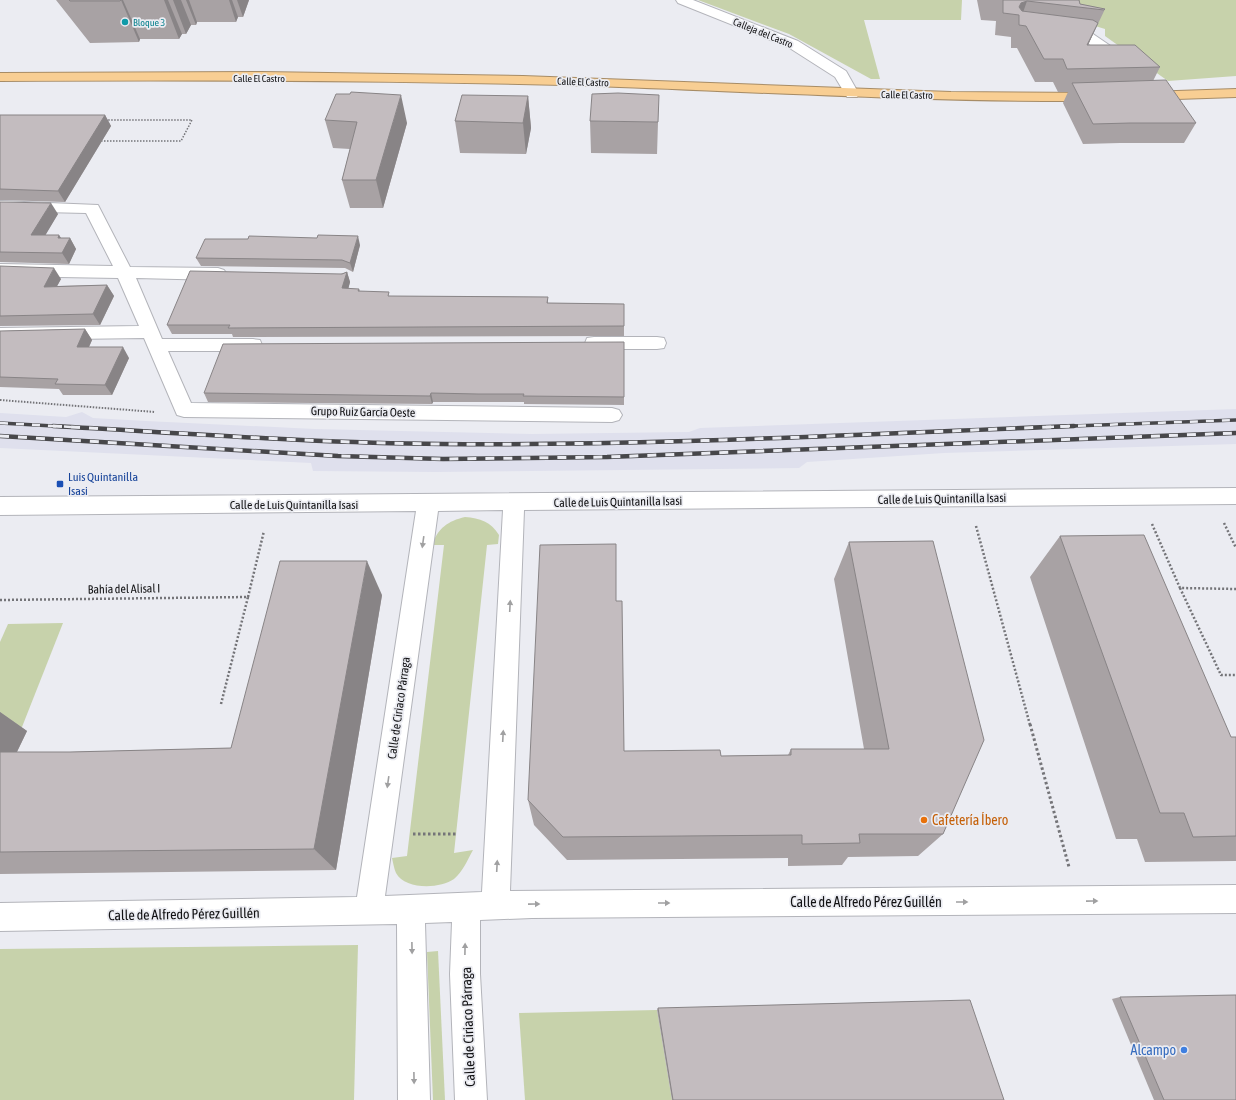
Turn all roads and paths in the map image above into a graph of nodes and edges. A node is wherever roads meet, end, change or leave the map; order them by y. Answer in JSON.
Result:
{"nodes":[{"id":1,"x":682,"y":0,"type":"edge"},
{"id":2,"x":1050,"y":32,"type":"edge"},
{"id":3,"x":1135,"y":67,"type":"edge"},
{"id":4,"x":0,"y":77,"type":"edge"},
{"id":5,"x":1152,"y":81,"type":"edge"},
{"id":6,"x":1236,"y":93,"type":"edge"},
{"id":7,"x":852,"y":94,"type":"junction"},
{"id":8,"x":1166,"y":96,"type":"junction"},
{"id":9,"x":1111,"y":97,"type":"edge"},
{"id":10,"x":1135,"y":97,"type":"edge"},
{"id":11,"x":100,"y":120,"type":"edge"},
{"id":12,"x":95,"y":141,"type":"edge"},
{"id":13,"x":0,"y":206,"type":"edge"},
{"id":14,"x":0,"y":270,"type":"edge"},
{"id":15,"x":124,"y":272,"type":"junction"},
{"id":16,"x":235,"y":274,"type":"edge"},
{"id":17,"x":0,"y":334,"type":"edge"},
{"id":18,"x":154,"y":338,"type":"junction"},
{"id":19,"x":577,"y":343,"type":"edge"},
{"id":20,"x":657,"y":343,"type":"dead end"},
{"id":21,"x":268,"y":344,"type":"edge"},
{"id":22,"x":0,"y":400,"type":"edge"},
{"id":23,"x":184,"y":410,"type":"junction"},
{"id":24,"x":612,"y":414,"type":"dead end"},
{"id":25,"x":1236,"y":496,"type":"edge"},
{"id":26,"x":514,"y":503,"type":"junction"},
{"id":27,"x":428,"y":504,"type":"junction"},
{"id":28,"x":0,"y":506,"type":"edge"},
{"id":29,"x":1224,"y":523,"type":"dead end"},
{"id":30,"x":1152,"y":524,"type":"dead end"},
{"id":31,"x":976,"y":526,"type":"dead end"},
{"id":32,"x":264,"y":531,"type":"dead end"},
{"id":33,"x":1236,"y":548,"type":"edge"},
{"id":34,"x":1180,"y":588,"type":"junction"},
{"id":35,"x":1236,"y":588,"type":"edge"},
{"id":36,"x":248,"y":597,"type":"junction"},
{"id":37,"x":0,"y":600,"type":"edge"},
{"id":38,"x":1236,"y":675,"type":"edge"},
{"id":39,"x":221,"y":704,"type":"dead end"},
{"id":40,"x":410,"y":834,"type":"dead end"},
{"id":41,"x":456,"y":834,"type":"dead end"},
{"id":42,"x":1068,"y":862,"type":"dead end"},
{"id":43,"x":1236,"y":899,"type":"edge"},
{"id":44,"x":495,"y":905,"type":"junction"},
{"id":45,"x":466,"y":907,"type":"junction"},
{"id":46,"x":411,"y":909,"type":"junction"},
{"id":47,"x":369,"y":911,"type":"junction"},
{"id":48,"x":0,"y":917,"type":"edge"},
{"id":49,"x":414,"y":1100,"type":"edge"},
{"id":50,"x":471,"y":1100,"type":"edge"}],
"edges":[{"from":1,"to":7,"type":"street","name":"Calleja del Castro"},
{"from":2,"to":3,"type":"street"},
{"from":4,"to":7,"type":"highway","name":"Calle El Castro"},
{"from":5,"to":8,"type":"street"},
{"from":6,"to":8,"type":"highway"},
{"from":7,"to":9,"type":"highway","name":"Calle El Castro"},
{"from":8,"to":10,"type":"highway"},
{"from":11,"to":12,"type":"path"},
{"from":13,"to":15,"type":"street"},
{"from":14,"to":15,"type":"street"},
{"from":15,"to":16,"type":"street"},
{"from":15,"to":18,"type":"street"},
{"from":17,"to":18,"type":"street"},
{"from":18,"to":21,"type":"street"},
{"from":18,"to":23,"type":"street"},
{"from":19,"to":20,"type":"street"},
{"from":22,"to":23,"type":"path"},
{"from":23,"to":24,"type":"street","name":"Grupo Ruiz García Oeste"},
{"from":25,"to":26,"type":"street","name":"Calle de Luis Quintanilla Isasi"},
{"from":26,"to":27,"type":"street","name":"Calle de Luis Quintanilla Isasi"},
{"from":44,"to":26,"type":"street","one_way":true},
{"from":27,"to":28,"type":"street","name":"Calle de Luis Quintanilla Isasi"},
{"from":27,"to":47,"type":"street","name":"Calle de Ciriaco Párraga","one_way":true},
{"from":29,"to":33,"type":"path"},
{"from":30,"to":34,"type":"path"},
{"from":31,"to":42,"type":"path"},
{"from":32,"to":36,"type":"path"},
{"from":34,"to":35,"type":"path"},
{"from":34,"to":38,"type":"path"},
{"from":36,"to":37,"type":"path","name":"Bahía del Alisal I"},
{"from":36,"to":39,"type":"path"},
{"from":40,"to":41,"type":"path"},
{"from":44,"to":43,"type":"street","name":"Calle de Alfredo Pérez Guillén","one_way":true},
{"from":44,"to":45,"type":"street","name":"Calle de Alfredo Pérez Guillén"},
{"from":45,"to":46,"type":"street","name":"Calle de Alfredo Pérez Guillén"},
{"from":50,"to":45,"type":"street","name":"Calle de Ciriaco Párraga","one_way":true},
{"from":46,"to":47,"type":"street","name":"Calle de Alfredo Pérez Guillén"},
{"from":46,"to":49,"type":"street","one_way":true},
{"from":47,"to":48,"type":"street","name":"Calle de Alfredo Pérez Guillén"}]}
